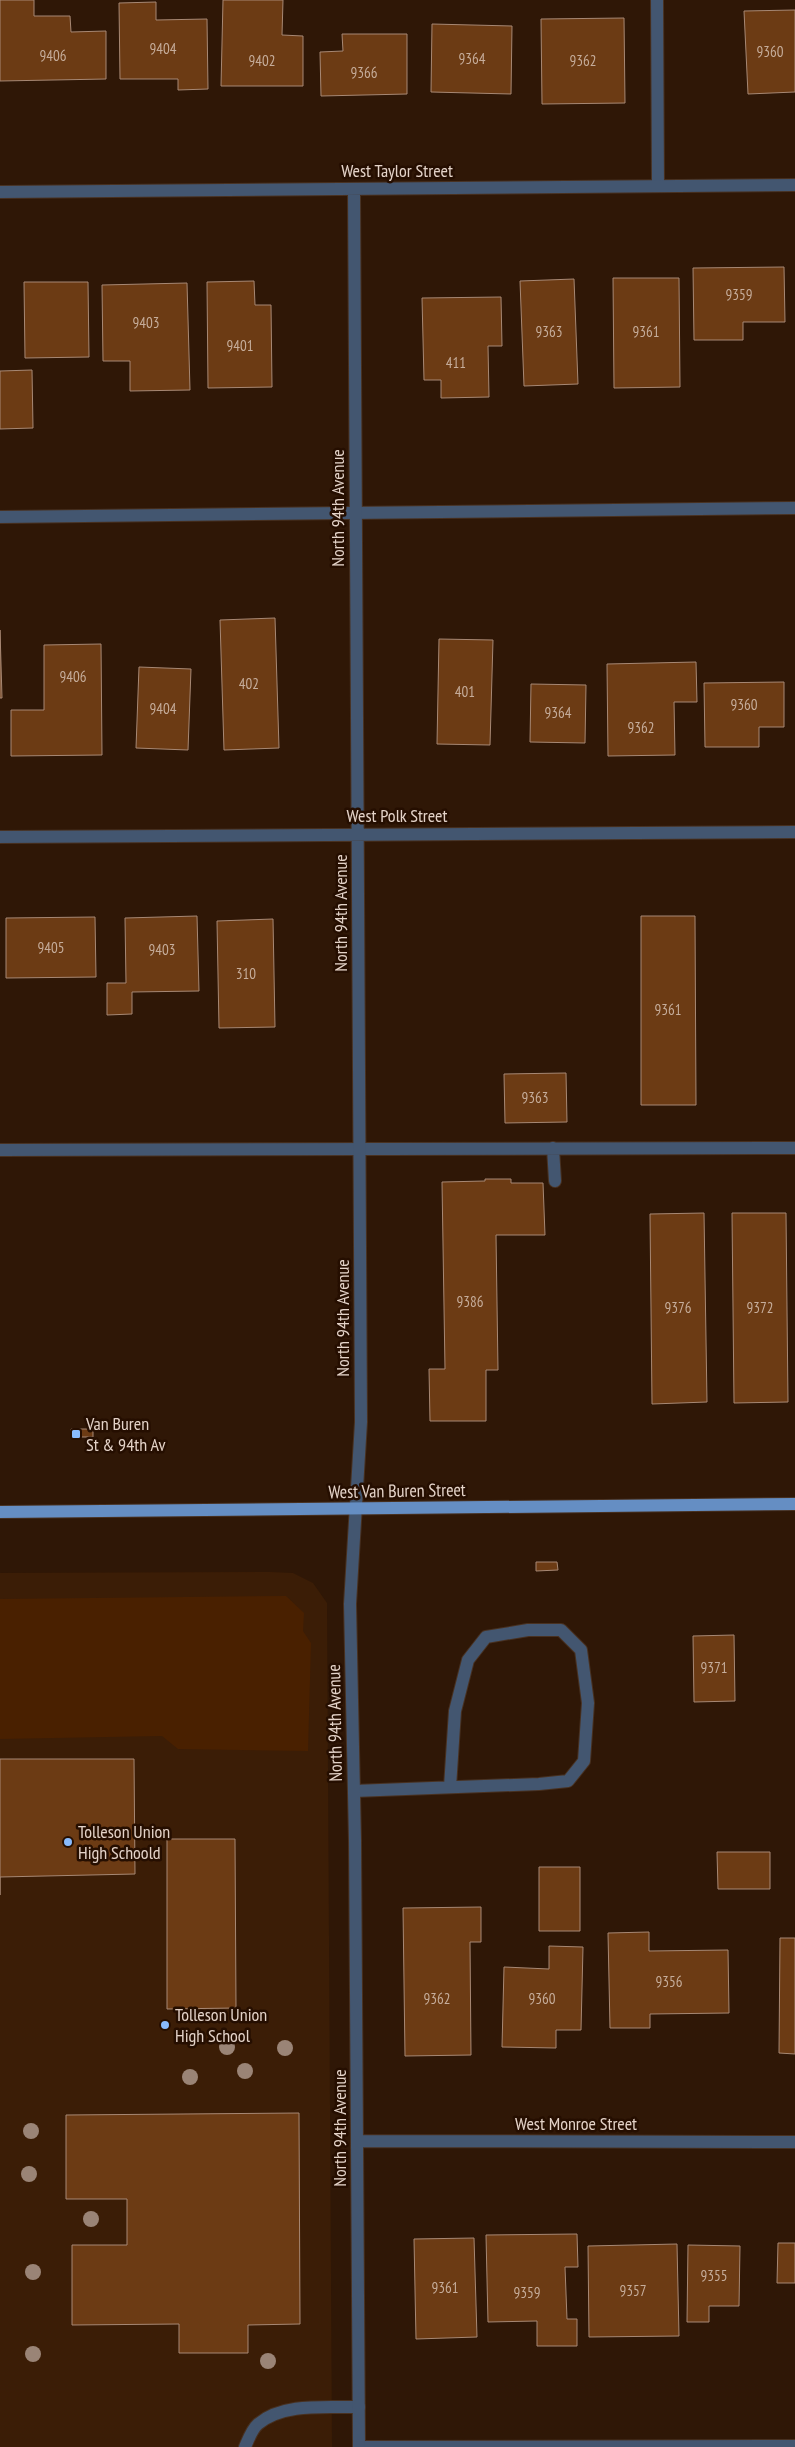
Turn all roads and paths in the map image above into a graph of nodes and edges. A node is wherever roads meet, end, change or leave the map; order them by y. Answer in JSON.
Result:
{"nodes":[{"id":1,"x":657,"y":0,"type":"edge"},
{"id":2,"x":795,"y":185,"type":"edge"},
{"id":3,"x":658,"y":186,"type":"junction"},
{"id":4,"x":354,"y":189,"type":"junction"},
{"id":5,"x":0,"y":192,"type":"edge"},
{"id":6,"x":795,"y":508,"type":"edge"},
{"id":7,"x":356,"y":514,"type":"junction"},
{"id":8,"x":0,"y":517,"type":"edge"},
{"id":9,"x":795,"y":832,"type":"edge"},
{"id":10,"x":358,"y":833,"type":"junction"},
{"id":11,"x":0,"y":837,"type":"edge"},
{"id":12,"x":553,"y":1148,"type":"junction"},
{"id":13,"x":795,"y":1148,"type":"edge"},
{"id":14,"x":359,"y":1149,"type":"junction"},
{"id":15,"x":0,"y":1150,"type":"edge"},
{"id":16,"x":555,"y":1181,"type":"dead end"},
{"id":17,"x":795,"y":1504,"type":"edge"},
{"id":18,"x":355,"y":1509,"type":"junction"},
{"id":19,"x":0,"y":1512,"type":"edge"},
{"id":20,"x":450,"y":1787,"type":"junction"},
{"id":21,"x":354,"y":1791,"type":"junction"},
{"id":22,"x":358,"y":2141,"type":"junction"},
{"id":23,"x":795,"y":2142,"type":"edge"},
{"id":24,"x":359,"y":2407,"type":"junction"},
{"id":25,"x":795,"y":2446,"type":"edge"},
{"id":26,"x":244,"y":2447,"type":"edge"},
{"id":27,"x":359,"y":2447,"type":"edge"}],
"edges":[{"from":1,"to":3,"type":"street"},
{"from":2,"to":3,"type":"street","name":"West Taylor Street"},
{"from":3,"to":4,"type":"street","name":"West Taylor Street"},
{"from":4,"to":5,"type":"street","name":"West Taylor Street"},
{"from":4,"to":7,"type":"street","name":"North 94th Avenue"},
{"from":6,"to":7,"type":"street"},
{"from":7,"to":8,"type":"street"},
{"from":7,"to":10,"type":"street","name":"North 94th Avenue"},
{"from":9,"to":10,"type":"street","name":"West Polk Street"},
{"from":10,"to":11,"type":"street","name":"West Polk Street"},
{"from":10,"to":14,"type":"street","name":"North 94th Avenue"},
{"from":12,"to":13,"type":"street"},
{"from":12,"to":14,"type":"street"},
{"from":12,"to":16,"type":"street"},
{"from":14,"to":15,"type":"street"},
{"from":14,"to":18,"type":"street","name":"North 94th Avenue"},
{"from":17,"to":18,"type":"main road","name":"West Van Buren Street"},
{"from":18,"to":19,"type":"main road","name":"West Van Buren Street"},
{"from":18,"to":21,"type":"street","name":"North 94th Avenue"},
{"from":20,"to":20,"type":"street"},
{"from":20,"to":21,"type":"street"},
{"from":21,"to":22,"type":"street","name":"North 94th Avenue"},
{"from":22,"to":23,"type":"street","name":"West Monroe Street"},
{"from":22,"to":24,"type":"street","name":"North 94th Avenue"},
{"from":24,"to":26,"type":"street"},
{"from":24,"to":27,"type":"street","name":"North 94th Avenue"},
{"from":25,"to":27,"type":"street"}]}
